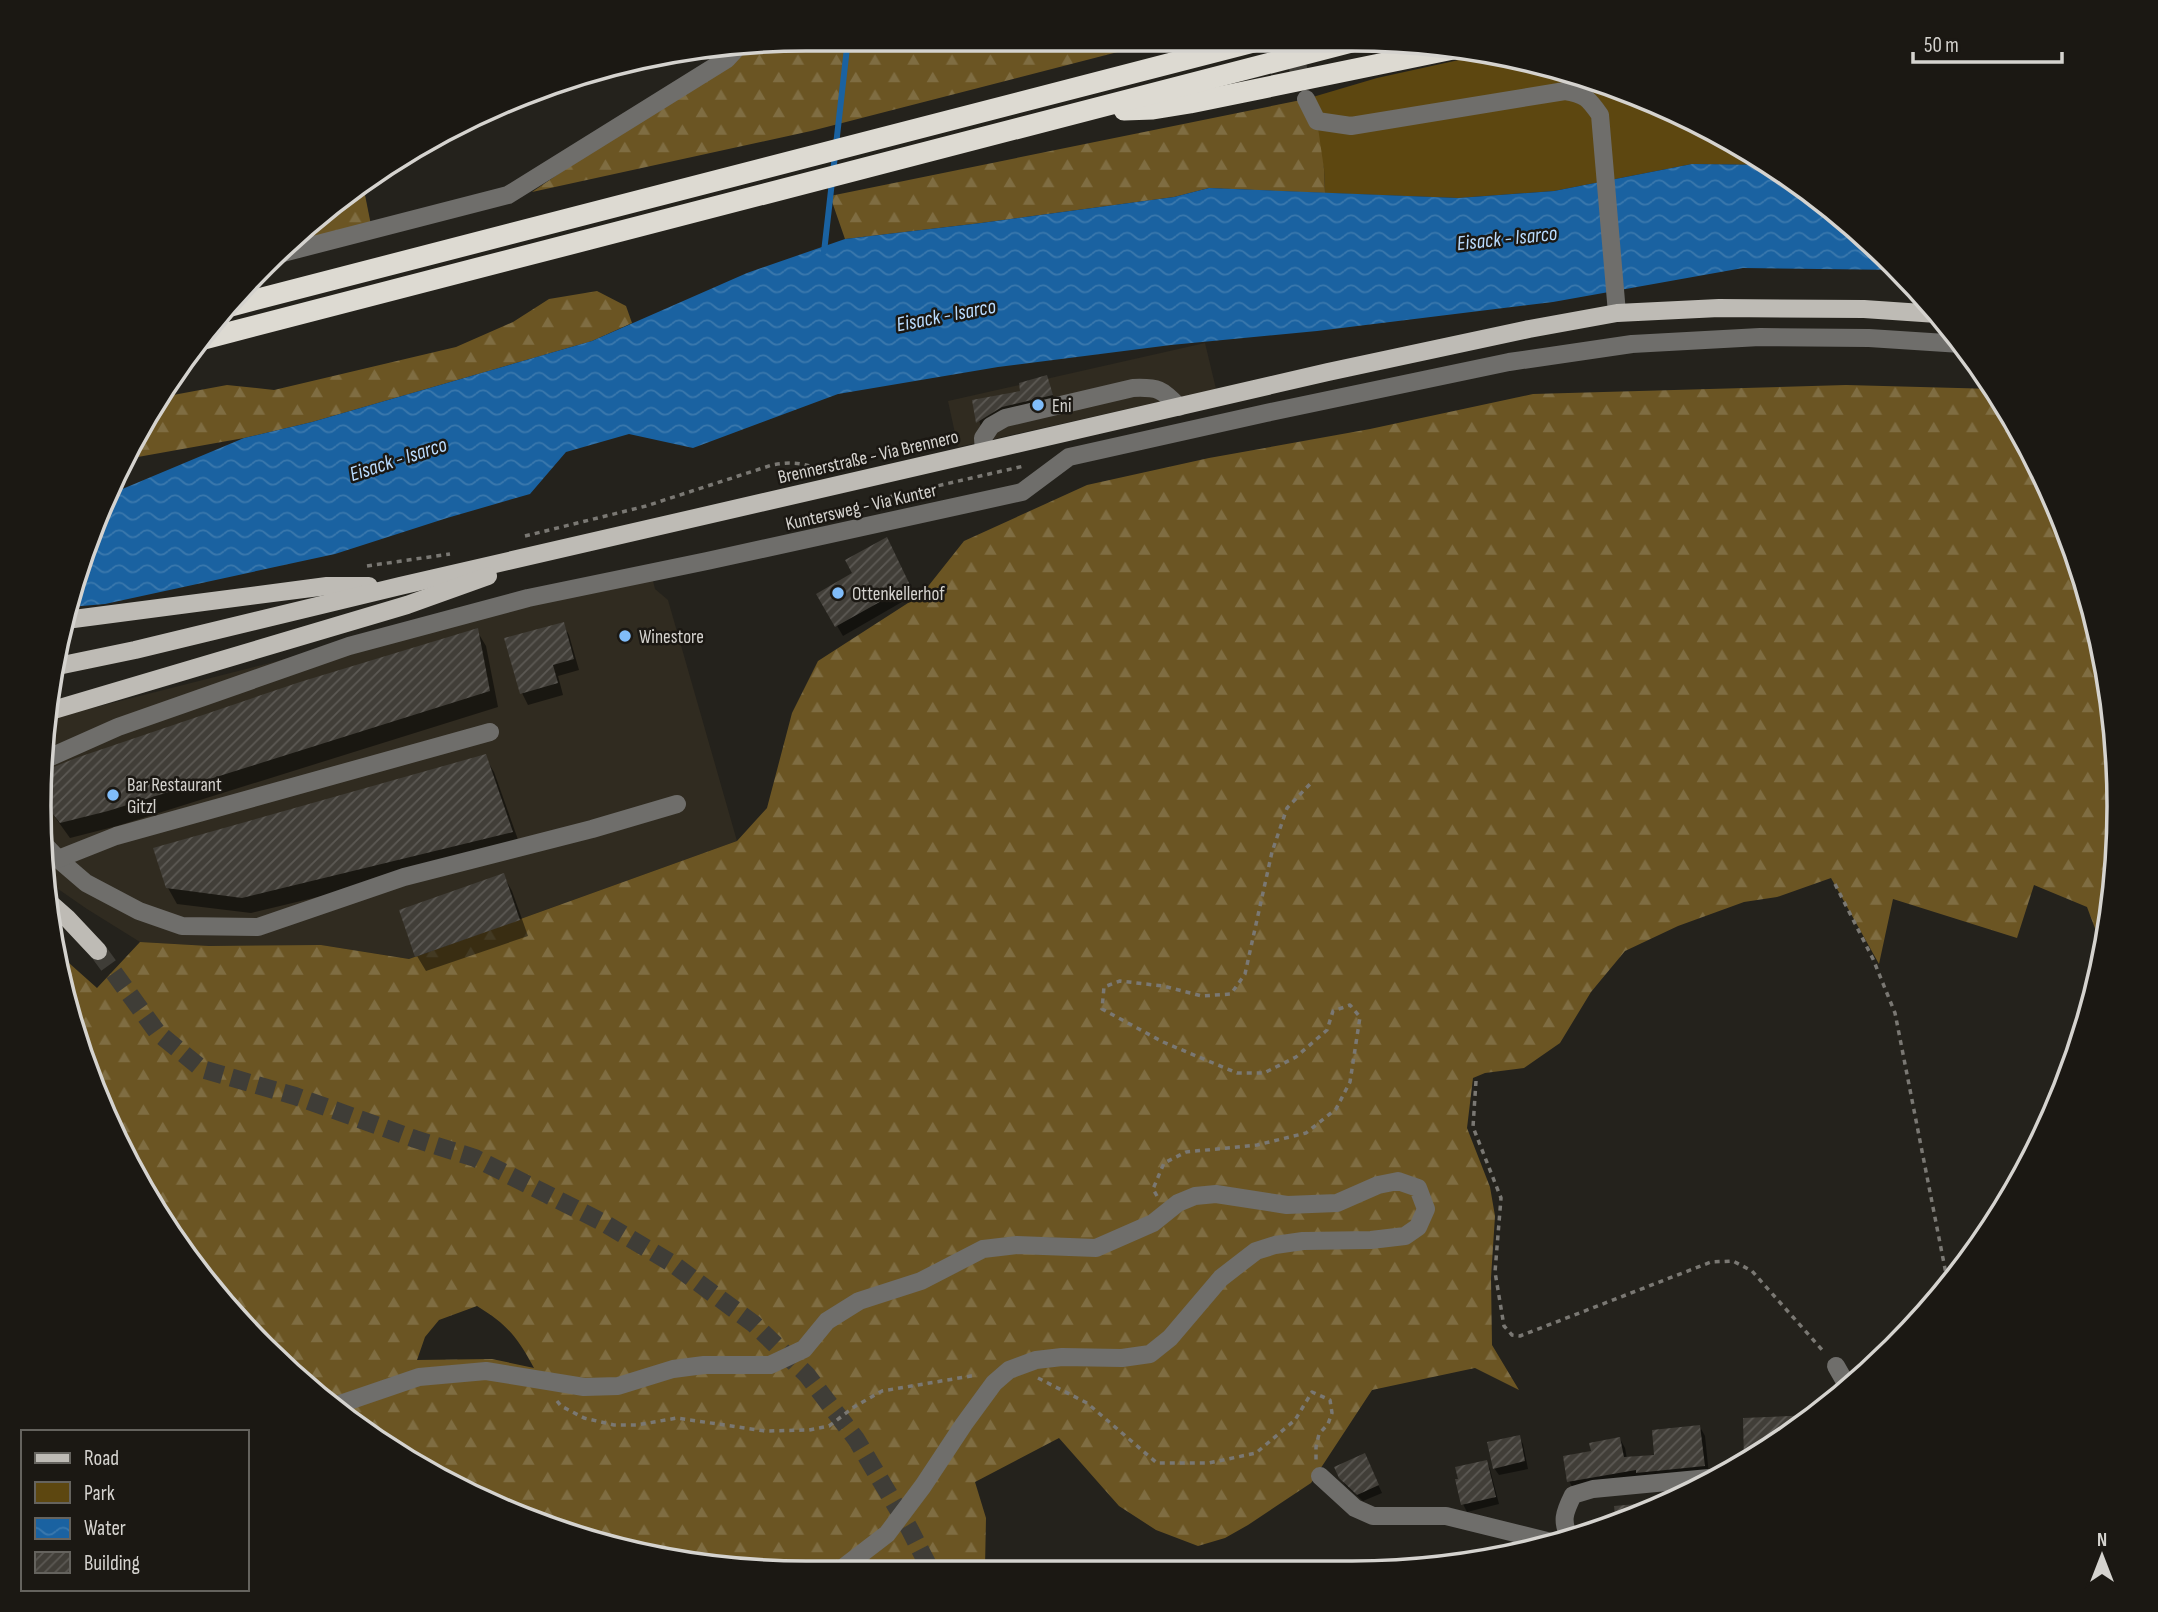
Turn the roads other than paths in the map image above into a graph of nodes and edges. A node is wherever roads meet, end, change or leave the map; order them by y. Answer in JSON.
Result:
{"nodes":[{"id":1,"x":1218,"y":51,"type":"edge"},
{"id":2,"x":1316,"y":51,"type":"edge"},
{"id":3,"x":731,"y":55,"type":"edge"},
{"id":4,"x":1426,"y":55,"type":"edge"},
{"id":5,"x":1306,"y":99,"type":"tunnel mouth"},
{"id":6,"x":1080,"y":112,"type":"junction"},
{"id":7,"x":296,"y":250,"type":"edge"},
{"id":8,"x":243,"y":303,"type":"edge"},
{"id":9,"x":1617,"y":306,"type":"junction"},
{"id":10,"x":1924,"y":313,"type":"edge"},
{"id":11,"x":215,"y":336,"type":"edge"},
{"id":12,"x":1949,"y":343,"type":"edge"},
{"id":13,"x":1179,"y":407,"type":"junction"},
{"id":14,"x":984,"y":451,"type":"junction"},
{"id":15,"x":566,"y":548,"type":"junction"},
{"id":16,"x":400,"y":586,"type":"junction"},
{"id":17,"x":74,"y":619,"type":"edge"},
{"id":18,"x":64,"y":665,"type":"edge"},
{"id":19,"x":57,"y":709,"type":"edge"},
{"id":20,"x":490,"y":732,"type":"dead end"},
{"id":21,"x":52,"y":757,"type":"edge"},
{"id":22,"x":677,"y":804,"type":"dead end"},
{"id":23,"x":52,"y":853,"type":"edge"},
{"id":24,"x":58,"y":859,"type":"junction"},
{"id":25,"x":58,"y":910,"type":"edge"},
{"id":26,"x":98,"y":951,"type":"tunnel mouth"},
{"id":27,"x":1836,"y":1366,"type":"road end"},
{"id":28,"x":1844,"y":1379,"type":"edge"},
{"id":29,"x":343,"y":1403,"type":"edge"},
{"id":30,"x":1320,"y":1476,"type":"road end"},
{"id":31,"x":1693,"y":1480,"type":"edge"},
{"id":32,"x":1566,"y":1530,"type":"edge"},
{"id":33,"x":1536,"y":1538,"type":"edge"},
{"id":34,"x":852,"y":1561,"type":"edge"}],
"edges":[{"from":1,"to":8,"type":"highway"},
{"from":2,"to":6,"type":"highway"},
{"from":3,"to":7,"type":"street"},
{"from":4,"to":6,"type":"highway"},
{"from":5,"to":9,"type":"street"},
{"from":6,"to":11,"type":"highway"},
{"from":9,"to":10,"type":"main road","name":"Brennerstraße - Via Brennero"},
{"from":9,"to":13,"type":"main road","name":"Brennerstraße - Via Brennero"},
{"from":12,"to":21,"type":"street","name":"Kuntersweg - Via Kunter"},
{"from":13,"to":14,"type":"main road","name":"Brennerstraße - Via Brennero"},
{"from":13,"to":14,"type":"street"},
{"from":14,"to":15,"type":"main road","name":"Brennerstraße - Via Brennero"},
{"from":15,"to":16,"type":"main road"},
{"from":15,"to":19,"type":"main road"},
{"from":16,"to":17,"type":"main road"},
{"from":16,"to":18,"type":"main road"},
{"from":20,"to":24,"type":"street"},
{"from":22,"to":24,"type":"street"},
{"from":23,"to":24,"type":"street"},
{"from":25,"to":26,"type":"main road"},
{"from":27,"to":28,"type":"street"},
{"from":29,"to":34,"type":"street"},
{"from":30,"to":33,"type":"street"},
{"from":31,"to":32,"type":"street"}]}
